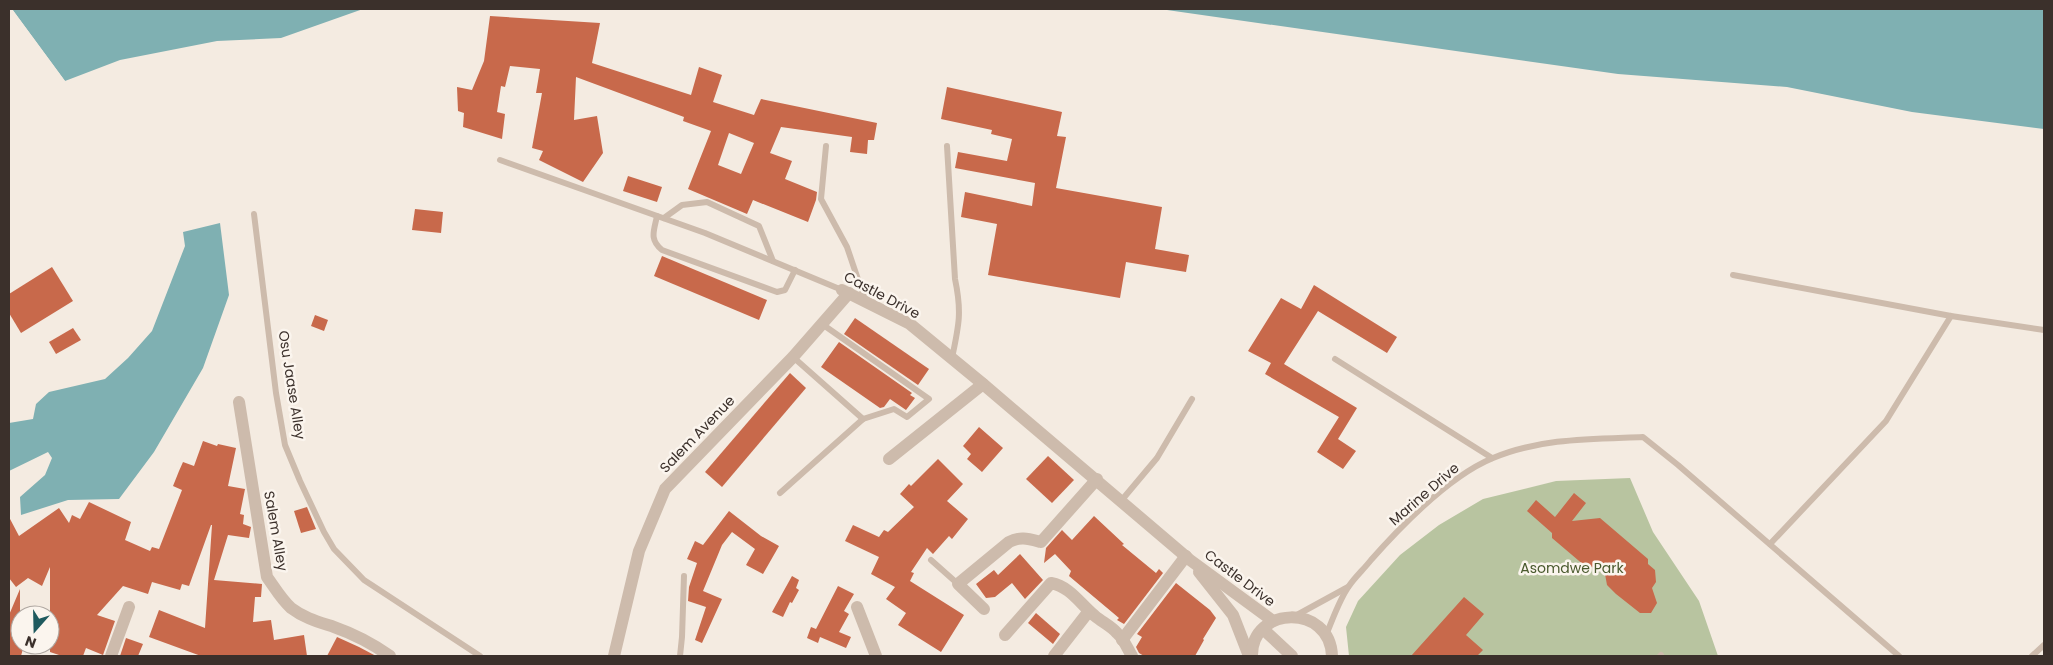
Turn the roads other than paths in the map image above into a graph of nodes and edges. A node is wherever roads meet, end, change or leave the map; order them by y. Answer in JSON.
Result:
{"nodes":[{"id":1,"x":826,"y":146,"type":"dead end"},
{"id":2,"x":947,"y":146,"type":"dead end"},
{"id":3,"x":500,"y":160,"type":"dead end"},
{"id":4,"x":254,"y":214,"type":"dead end"},
{"id":5,"x":660,"y":217,"type":"junction"},
{"id":6,"x":773,"y":261,"type":"junction"},
{"id":7,"x":795,"y":270,"type":"junction"},
{"id":8,"x":1733,"y":275,"type":"dead end"},
{"id":9,"x":846,"y":291,"type":"junction"},
{"id":10,"x":865,"y":300,"type":"junction"},
{"id":11,"x":1951,"y":316,"type":"junction"},
{"id":12,"x":822,"y":324,"type":"junction"},
{"id":13,"x":2044,"y":330,"type":"edge"},
{"id":14,"x":793,"y":357,"type":"junction"},
{"id":15,"x":952,"y":358,"type":"junction"},
{"id":16,"x":1335,"y":359,"type":"dead end"},
{"id":17,"x":983,"y":384,"type":"junction"},
{"id":18,"x":1192,"y":399,"type":"dead end"},
{"id":19,"x":239,"y":402,"type":"dead end"},
{"id":20,"x":863,"y":419,"type":"junction"},
{"id":21,"x":1492,"y":458,"type":"junction"},
{"id":22,"x":889,"y":459,"type":"dead end"},
{"id":23,"x":1097,"y":480,"type":"junction"},
{"id":24,"x":780,"y":493,"type":"dead end"},
{"id":25,"x":1121,"y":501,"type":"junction"},
{"id":26,"x":1770,"y":544,"type":"junction"},
{"id":27,"x":1188,"y":558,"type":"junction"},
{"id":28,"x":931,"y":560,"type":"dead end"},
{"id":29,"x":684,"y":576,"type":"dead end"},
{"id":30,"x":958,"y":584,"type":"junction"},
{"id":31,"x":1348,"y":587,"type":"junction"},
{"id":32,"x":129,"y":607,"type":"dead end"},
{"id":33,"x":856,"y":607,"type":"dead end"},
{"id":34,"x":984,"y":610,"type":"dead end"},
{"id":35,"x":1089,"y":611,"type":"junction"},
{"id":36,"x":1295,"y":616,"type":"junction"},
{"id":37,"x":1268,"y":625,"type":"junction"},
{"id":38,"x":1326,"y":634,"type":"junction"},
{"id":39,"x":1005,"y":635,"type":"dead end"},
{"id":40,"x":1122,"y":640,"type":"junction"},
{"id":41,"x":2044,"y":645,"type":"edge"},
{"id":42,"x":111,"y":656,"type":"edge"},
{"id":43,"x":390,"y":656,"type":"edge"},
{"id":44,"x":480,"y":656,"type":"edge"},
{"id":45,"x":614,"y":656,"type":"edge"},
{"id":46,"x":680,"y":656,"type":"edge"},
{"id":47,"x":876,"y":656,"type":"edge"},
{"id":48,"x":1054,"y":656,"type":"edge"},
{"id":49,"x":1130,"y":656,"type":"edge"},
{"id":50,"x":1251,"y":656,"type":"edge"},
{"id":51,"x":1292,"y":656,"type":"edge"},
{"id":52,"x":1332,"y":656,"type":"edge"},
{"id":53,"x":1899,"y":656,"type":"edge"},
{"id":54,"x":2032,"y":656,"type":"edge"}],
"edges":[{"from":1,"to":10,"type":"lane"},
{"from":2,"to":15,"type":"lane"},
{"from":3,"to":5,"type":"lane","name":"Castle Drive"},
{"from":4,"to":44,"type":"lane","name":"Osu Jaase Alley"},
{"from":5,"to":6,"type":"lane","name":"Castle Drive"},
{"from":5,"to":6,"type":"lane"},
{"from":5,"to":7,"type":"lane"},
{"from":6,"to":7,"type":"lane","name":"Castle Drive"},
{"from":7,"to":9,"type":"lane","name":"Castle Drive"},
{"from":8,"to":11,"type":"lane"},
{"from":9,"to":10,"type":"street","name":"Castle Drive"},
{"from":9,"to":12,"type":"street","name":"Salem Avenue"},
{"from":10,"to":15,"type":"street","name":"Castle Drive"},
{"from":11,"to":13,"type":"lane"},
{"from":11,"to":26,"type":"lane"},
{"from":12,"to":14,"type":"street","name":"Salem Avenue"},
{"from":12,"to":20,"type":"lane"},
{"from":14,"to":20,"type":"lane"},
{"from":14,"to":45,"type":"street","name":"Salem Avenue"},
{"from":15,"to":17,"type":"street","name":"Castle Drive"},
{"from":16,"to":21,"type":"lane"},
{"from":17,"to":22,"type":"street"},
{"from":17,"to":23,"type":"street","name":"Castle Drive"},
{"from":18,"to":25,"type":"lane"},
{"from":19,"to":43,"type":"street","name":"Salem Alley"},
{"from":20,"to":24,"type":"lane"},
{"from":21,"to":26,"type":"lane","name":"Marine Drive"},
{"from":21,"to":31,"type":"lane","name":"Marine Drive"},
{"from":23,"to":25,"type":"street","name":"Castle Drive"},
{"from":23,"to":30,"type":"street"},
{"from":25,"to":27,"type":"street","name":"Castle Drive"},
{"from":26,"to":53,"type":"lane","name":"Marine Drive"},
{"from":27,"to":37,"type":"street","name":"Castle Drive"},
{"from":27,"to":40,"type":"street"},
{"from":27,"to":50,"type":"street","name":"Castle Drive"},
{"from":28,"to":30,"type":"lane"},
{"from":29,"to":46,"type":"lane"},
{"from":30,"to":34,"type":"street"},
{"from":31,"to":36,"type":"lane","name":"Marine Drive"},
{"from":31,"to":38,"type":"lane","name":"Marine Drive"},
{"from":32,"to":42,"type":"street"},
{"from":33,"to":47,"type":"street"},
{"from":35,"to":39,"type":"street"},
{"from":35,"to":40,"type":"street"},
{"from":35,"to":48,"type":"street"},
{"from":36,"to":37,"type":"street"},
{"from":36,"to":38,"type":"street"},
{"from":37,"to":50,"type":"street"},
{"from":37,"to":51,"type":"street","name":"Castle Drive"},
{"from":38,"to":52,"type":"street"},
{"from":40,"to":49,"type":"street"},
{"from":41,"to":54,"type":"lane"}]}
